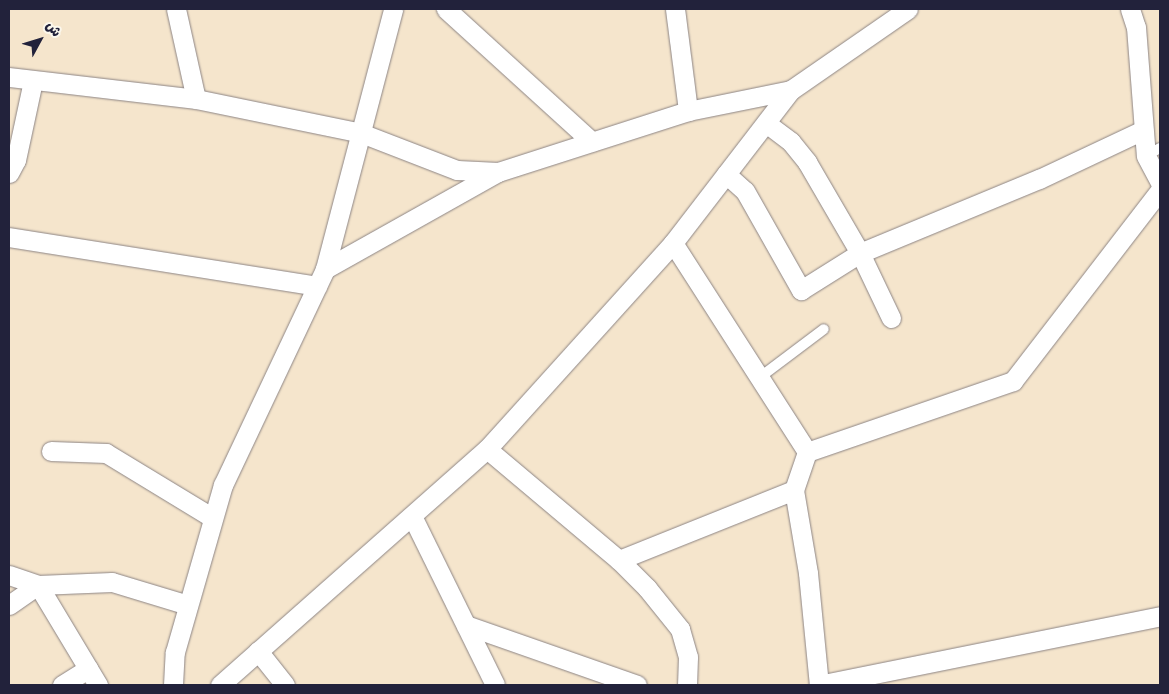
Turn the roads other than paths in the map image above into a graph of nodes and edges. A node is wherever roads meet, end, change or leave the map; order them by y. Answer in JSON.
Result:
{"nodes":[{"id":1,"x":176,"y":9,"type":"edge"},
{"id":2,"x":393,"y":9,"type":"edge"},
{"id":3,"x":446,"y":9,"type":"edge"},
{"id":4,"x":675,"y":9,"type":"edge"},
{"id":5,"x":908,"y":9,"type":"edge"},
{"id":6,"x":1130,"y":9,"type":"edge"},
{"id":7,"x":9,"y":77,"type":"edge"},
{"id":8,"x":33,"y":81,"type":"junction"},
{"id":9,"x":791,"y":90,"type":"junction"},
{"id":10,"x":196,"y":99,"type":"junction"},
{"id":11,"x":688,"y":112,"type":"junction"},
{"id":12,"x":766,"y":123,"type":"junction"},
{"id":13,"x":1143,"y":130,"type":"junction"},
{"id":14,"x":360,"y":134,"type":"junction"},
{"id":15,"x":592,"y":142,"type":"junction"},
{"id":16,"x":1153,"y":152,"type":"edge"},
{"id":17,"x":498,"y":172,"type":"junction"},
{"id":18,"x":9,"y":173,"type":"edge"},
{"id":19,"x":726,"y":174,"type":"junction"},
{"id":20,"x":1160,"y":182,"type":"edge"},
{"id":21,"x":1160,"y":190,"type":"edge"},
{"id":22,"x":9,"y":237,"type":"edge"},
{"id":23,"x":673,"y":244,"type":"junction"},
{"id":24,"x":860,"y":253,"type":"junction"},
{"id":25,"x":321,"y":278,"type":"junction"},
{"id":26,"x":891,"y":318,"type":"dead end"},
{"id":27,"x":824,"y":329,"type":"dead end"},
{"id":28,"x":760,"y":378,"type":"junction"},
{"id":29,"x":488,"y":449,"type":"junction"},
{"id":30,"x":51,"y":451,"type":"dead end"},
{"id":31,"x":806,"y":452,"type":"junction"},
{"id":32,"x":794,"y":490,"type":"junction"},
{"id":33,"x":412,"y":516,"type":"junction"},
{"id":34,"x":213,"y":518,"type":"junction"},
{"id":35,"x":619,"y":560,"type":"junction"},
{"id":36,"x":9,"y":575,"type":"edge"},
{"id":37,"x":38,"y":585,"type":"junction"},
{"id":38,"x":188,"y":604,"type":"junction"},
{"id":39,"x":9,"y":605,"type":"edge"},
{"id":40,"x":1160,"y":616,"type":"edge"},
{"id":41,"x":466,"y":625,"type":"junction"},
{"id":42,"x":258,"y":651,"type":"junction"},
{"id":43,"x":88,"y":669,"type":"junction"},
{"id":44,"x":62,"y":685,"type":"edge"},
{"id":45,"x":98,"y":685,"type":"edge"},
{"id":46,"x":173,"y":685,"type":"edge"},
{"id":47,"x":220,"y":685,"type":"edge"},
{"id":48,"x":285,"y":685,"type":"edge"},
{"id":49,"x":496,"y":685,"type":"edge"},
{"id":50,"x":637,"y":685,"type":"edge"},
{"id":51,"x":687,"y":685,"type":"edge"},
{"id":52,"x":819,"y":685,"type":"edge"}],
"edges":[{"from":1,"to":10,"type":"street"},
{"from":2,"to":14,"type":"street"},
{"from":3,"to":15,"type":"street"},
{"from":4,"to":11,"type":"street"},
{"from":5,"to":9,"type":"street"},
{"from":6,"to":13,"type":"street"},
{"from":7,"to":8,"type":"street"},
{"from":8,"to":10,"type":"street"},
{"from":8,"to":18,"type":"street"},
{"from":9,"to":11,"type":"street"},
{"from":9,"to":12,"type":"street"},
{"from":10,"to":14,"type":"street"},
{"from":11,"to":15,"type":"street"},
{"from":12,"to":19,"type":"street"},
{"from":12,"to":24,"type":"street"},
{"from":13,"to":16,"type":"street"},
{"from":13,"to":24,"type":"street"},
{"from":14,"to":17,"type":"street"},
{"from":14,"to":25,"type":"street"},
{"from":15,"to":17,"type":"street"},
{"from":16,"to":20,"type":"street"},
{"from":17,"to":25,"type":"street"},
{"from":19,"to":23,"type":"street"},
{"from":19,"to":24,"type":"street"},
{"from":21,"to":31,"type":"street"},
{"from":22,"to":25,"type":"street"},
{"from":23,"to":28,"type":"street"},
{"from":23,"to":29,"type":"street"},
{"from":24,"to":26,"type":"street"},
{"from":25,"to":34,"type":"street"},
{"from":27,"to":28,"type":"lane"},
{"from":28,"to":31,"type":"street"},
{"from":29,"to":33,"type":"street"},
{"from":29,"to":35,"type":"street"},
{"from":30,"to":34,"type":"street"},
{"from":31,"to":32,"type":"street"},
{"from":32,"to":35,"type":"street"},
{"from":32,"to":52,"type":"street"},
{"from":33,"to":41,"type":"street"},
{"from":33,"to":42,"type":"street"},
{"from":34,"to":38,"type":"street"},
{"from":35,"to":51,"type":"street"},
{"from":36,"to":37,"type":"street"},
{"from":37,"to":38,"type":"street"},
{"from":37,"to":39,"type":"street"},
{"from":37,"to":43,"type":"street"},
{"from":38,"to":46,"type":"street"},
{"from":40,"to":52,"type":"street"},
{"from":41,"to":49,"type":"street"},
{"from":41,"to":50,"type":"street"},
{"from":42,"to":47,"type":"street"},
{"from":42,"to":48,"type":"street"},
{"from":43,"to":44,"type":"street"},
{"from":43,"to":45,"type":"street"}]}
